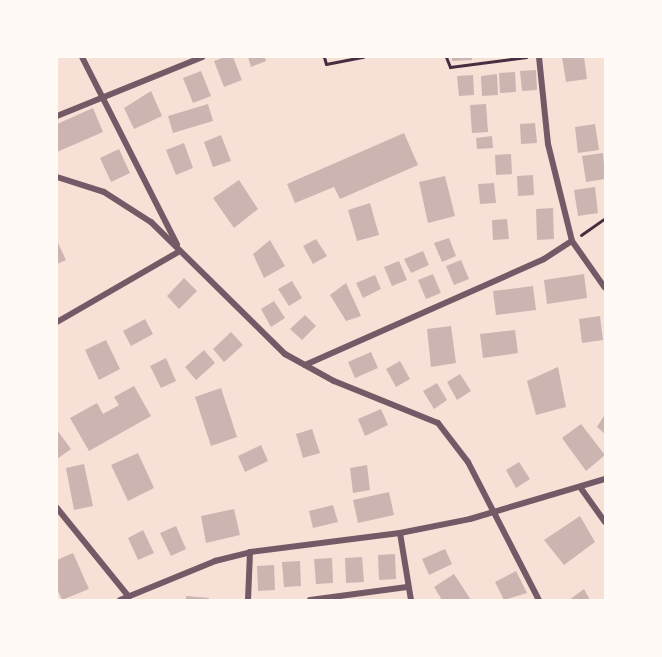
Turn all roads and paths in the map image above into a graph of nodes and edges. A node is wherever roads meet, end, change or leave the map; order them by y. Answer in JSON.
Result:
{"nodes":[{"id":1,"x":82,"y":57,"type":"edge"},
{"id":2,"x":202,"y":57,"type":"edge"},
{"id":3,"x":324,"y":57,"type":"edge"},
{"id":4,"x":363,"y":57,"type":"edge"},
{"id":5,"x":446,"y":57,"type":"edge"},
{"id":6,"x":526,"y":57,"type":"edge"},
{"id":7,"x":539,"y":57,"type":"edge"},
{"id":8,"x":104,"y":99,"type":"junction"},
{"id":9,"x":57,"y":116,"type":"edge"},
{"id":10,"x":57,"y":177,"type":"edge"},
{"id":11,"x":605,"y":218,"type":"edge"},
{"id":12,"x":572,"y":241,"type":"junction"},
{"id":13,"x":180,"y":251,"type":"junction"},
{"id":14,"x":605,"y":288,"type":"edge"},
{"id":15,"x":57,"y":322,"type":"edge"},
{"id":16,"x":305,"y":365,"type":"junction"},
{"id":17,"x":605,"y":479,"type":"edge"},
{"id":18,"x":580,"y":487,"type":"junction"},
{"id":19,"x":57,"y":508,"type":"edge"},
{"id":20,"x":492,"y":513,"type":"junction"},
{"id":21,"x":605,"y":522,"type":"edge"},
{"id":22,"x":400,"y":533,"type":"junction"},
{"id":23,"x":250,"y":552,"type":"junction"},
{"id":24,"x":407,"y":586,"type":"junction"},
{"id":25,"x":129,"y":598,"type":"edge"},
{"id":26,"x":120,"y":600,"type":"edge"},
{"id":27,"x":248,"y":600,"type":"edge"},
{"id":28,"x":310,"y":600,"type":"edge"},
{"id":29,"x":411,"y":600,"type":"edge"},
{"id":30,"x":539,"y":600,"type":"edge"}],
"edges":[{"from":1,"to":8,"type":"street"},
{"from":2,"to":8,"type":"street"},
{"from":3,"to":4,"type":"path"},
{"from":5,"to":6,"type":"path"},
{"from":7,"to":12,"type":"street"},
{"from":8,"to":9,"type":"street"},
{"from":8,"to":13,"type":"street"},
{"from":10,"to":13,"type":"street"},
{"from":11,"to":12,"type":"path"},
{"from":12,"to":14,"type":"street"},
{"from":12,"to":16,"type":"street"},
{"from":13,"to":15,"type":"street"},
{"from":13,"to":16,"type":"street"},
{"from":16,"to":20,"type":"street"},
{"from":17,"to":18,"type":"street"},
{"from":18,"to":20,"type":"street"},
{"from":18,"to":21,"type":"street"},
{"from":19,"to":25,"type":"street"},
{"from":20,"to":22,"type":"street"},
{"from":20,"to":30,"type":"street"},
{"from":22,"to":23,"type":"street"},
{"from":22,"to":24,"type":"street"},
{"from":23,"to":25,"type":"street"},
{"from":23,"to":27,"type":"street"},
{"from":24,"to":28,"type":"street"},
{"from":24,"to":29,"type":"street"},
{"from":25,"to":26,"type":"street"}]}
